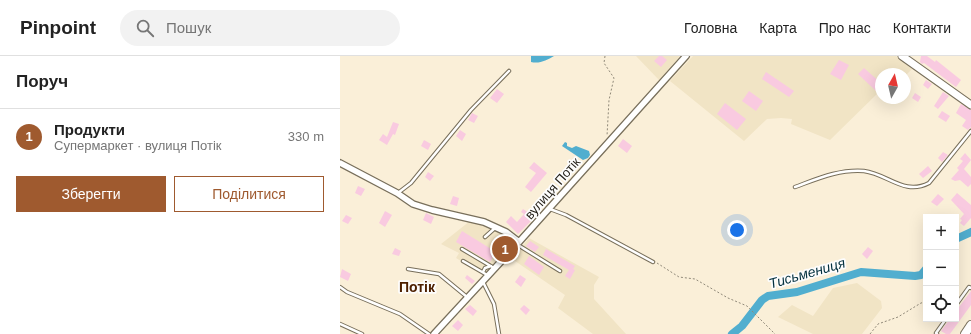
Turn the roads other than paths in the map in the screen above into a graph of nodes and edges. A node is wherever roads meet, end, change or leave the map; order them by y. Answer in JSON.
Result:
{"nodes":[{"id":1,"x":686,"y":56,"type":"edge"},
{"id":2,"x":902,"y":56,"type":"edge"},
{"id":3,"x":509,"y":71,"type":"dead end"},
{"id":4,"x":971,"y":104,"type":"edge"},
{"id":5,"x":971,"y":131,"type":"edge"},
{"id":6,"x":340,"y":163,"type":"edge"},
{"id":7,"x":795,"y":187,"type":"dead end"},
{"id":8,"x":397,"y":193,"type":"junction"},
{"id":9,"x":550,"y":209,"type":"junction"},
{"id":10,"x":498,"y":227,"type":"junction"},
{"id":11,"x":485,"y":237,"type":"dead end"},
{"id":12,"x":519,"y":243,"type":"junction"},
{"id":13,"x":462,"y":249,"type":"dead end"},
{"id":14,"x":463,"y":261,"type":"dead end"},
{"id":15,"x":653,"y":262,"type":"road end"},
{"id":16,"x":493,"y":267,"type":"junction"},
{"id":17,"x":408,"y":269,"type":"dead end"},
{"id":18,"x":560,"y":271,"type":"dead end"},
{"id":19,"x":483,"y":272,"type":"junction"},
{"id":20,"x":489,"y":276,"type":"junction"},
{"id":21,"x":483,"y":282,"type":"junction"},
{"id":22,"x":340,"y":287,"type":"edge"},
{"id":23,"x":971,"y":288,"type":"edge"},
{"id":24,"x":468,"y":297,"type":"junction"},
{"id":25,"x":959,"y":300,"type":"edge"},
{"id":26,"x":944,"y":322,"type":"edge"},
{"id":27,"x":340,"y":324,"type":"edge"},
{"id":28,"x":971,"y":325,"type":"edge"},
{"id":29,"x":362,"y":334,"type":"edge"},
{"id":30,"x":429,"y":334,"type":"edge"},
{"id":31,"x":434,"y":334,"type":"edge"},
{"id":32,"x":499,"y":334,"type":"edge"},
{"id":33,"x":937,"y":334,"type":"edge"},
{"id":34,"x":965,"y":334,"type":"edge"}],
"edges":[{"from":1,"to":9,"type":"street","name":"вулиця Потік"},
{"from":2,"to":4,"type":"street"},
{"from":3,"to":8,"type":"lane"},
{"from":5,"to":7,"type":"lane"},
{"from":6,"to":8,"type":"street"},
{"from":8,"to":10,"type":"street"},
{"from":9,"to":12,"type":"street","name":"вулиця Потік"},
{"from":9,"to":15,"type":"lane"},
{"from":10,"to":11,"type":"lane"},
{"from":10,"to":12,"type":"street"},
{"from":12,"to":16,"type":"street","name":"вулиця Потік"},
{"from":12,"to":18,"type":"lane"},
{"from":13,"to":16,"type":"lane"},
{"from":14,"to":19,"type":"lane"},
{"from":16,"to":19,"type":"lane"},
{"from":16,"to":20,"type":"street","name":"вулиця Потік"},
{"from":17,"to":24,"type":"lane"},
{"from":19,"to":20,"type":"lane"},
{"from":20,"to":21,"type":"street","name":"вулиця Потік"},
{"from":21,"to":24,"type":"street","name":"вулиця Потік"},
{"from":21,"to":32,"type":"lane"},
{"from":22,"to":30,"type":"lane"},
{"from":23,"to":25,"type":"lane"},
{"from":24,"to":31,"type":"street","name":"вулиця Потік"},
{"from":26,"to":33,"type":"lane"},
{"from":27,"to":29,"type":"lane"},
{"from":28,"to":34,"type":"main road"}]}
